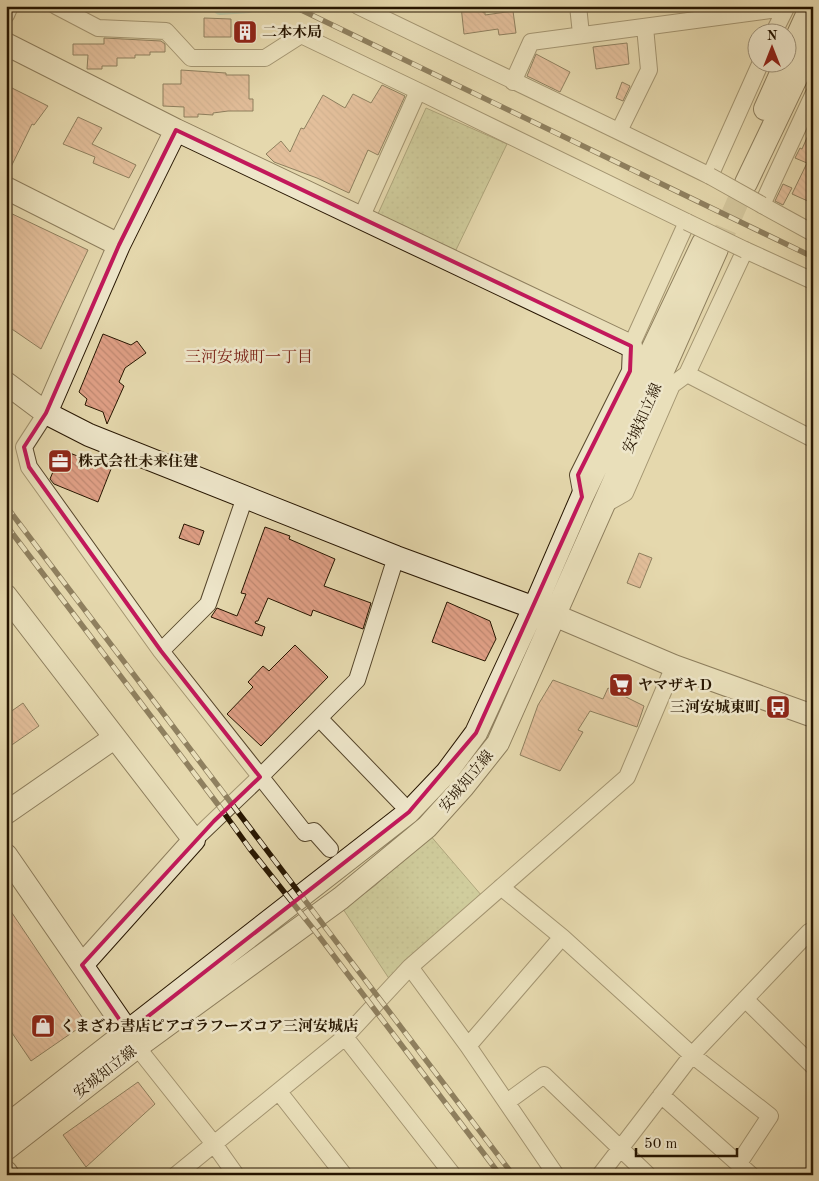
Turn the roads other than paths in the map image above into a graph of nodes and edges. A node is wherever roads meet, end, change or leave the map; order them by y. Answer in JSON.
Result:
{"nodes":[{"id":1,"x":10,"y":6,"type":"edge"},
{"id":2,"x":56,"y":6,"type":"edge"},
{"id":3,"x":358,"y":6,"type":"edge"},
{"id":4,"x":578,"y":6,"type":"edge"},
{"id":5,"x":811,"y":6,"type":"edge"},
{"id":6,"x":786,"y":7,"type":"edge"},
{"id":7,"x":6,"y":15,"type":"edge"},
{"id":8,"x":779,"y":22,"type":"edge"},
{"id":9,"x":645,"y":27,"type":"junction"},
{"id":10,"x":581,"y":34,"type":"junction"},
{"id":11,"x":796,"y":40,"type":"edge"},
{"id":12,"x":813,"y":43,"type":"edge"},
{"id":13,"x":6,"y":44,"type":"edge"},
{"id":14,"x":757,"y":72,"type":"edge"},
{"id":15,"x":782,"y":72,"type":"edge"},
{"id":16,"x":513,"y":82,"type":"junction"},
{"id":17,"x":418,"y":91,"type":"junction"},
{"id":18,"x":813,"y":95,"type":"edge"},
{"id":19,"x":176,"y":130,"type":"junction"},
{"id":20,"x":619,"y":131,"type":"junction"},
{"id":21,"x":710,"y":176,"type":"junction"},
{"id":22,"x":6,"y":188,"type":"edge"},
{"id":23,"x":762,"y":205,"type":"junction"},
{"id":24,"x":361,"y":218,"type":"junction"},
{"id":25,"x":686,"y":222,"type":"junction"},
{"id":26,"x":810,"y":227,"type":"edge"},
{"id":27,"x":119,"y":245,"type":"junction"},
{"id":28,"x":710,"y":246,"type":"tunnel mouth"},
{"id":29,"x":745,"y":250,"type":"junction"},
{"id":30,"x":813,"y":282,"type":"edge"},
{"id":31,"x":631,"y":346,"type":"junction"},
{"id":32,"x":688,"y":374,"type":"junction"},
{"id":33,"x":6,"y":383,"type":"edge"},
{"id":34,"x":46,"y":413,"type":"junction"},
{"id":35,"x":813,"y":439,"type":"edge"},
{"id":36,"x":245,"y":497,"type":"junction"},
{"id":37,"x":592,"y":502,"type":"junction"},
{"id":38,"x":396,"y":557,"type":"junction"},
{"id":39,"x":6,"y":596,"type":"edge"},
{"id":40,"x":544,"y":611,"type":"junction"},
{"id":41,"x":161,"y":651,"type":"junction"},
{"id":42,"x":674,"y":666,"type":"junction"},
{"id":43,"x":813,"y":716,"type":"edge"},
{"id":44,"x":319,"y":718,"type":"junction"},
{"id":45,"x":114,"y":738,"type":"junction"},
{"id":46,"x":260,"y":777,"type":"junction"},
{"id":47,"x":401,"y":803,"type":"dead end"},
{"id":48,"x":6,"y":813,"type":"edge"},
{"id":49,"x":194,"y":840,"type":"junction"},
{"id":50,"x":330,"y":849,"type":"dead end"},
{"id":51,"x":6,"y":855,"type":"edge"},
{"id":52,"x":501,"y":887,"type":"junction"},
{"id":53,"x":813,"y":930,"type":"edge"},
{"id":54,"x":562,"y":937,"type":"junction"},
{"id":55,"x":82,"y":965,"type":"junction"},
{"id":56,"x":410,"y":967,"type":"junction"},
{"id":57,"x":745,"y":999,"type":"junction"},
{"id":58,"x":345,"y":1037,"type":"junction"},
{"id":59,"x":133,"y":1040,"type":"junction"},
{"id":60,"x":468,"y":1046,"type":"junction"},
{"id":61,"x":692,"y":1055,"type":"junction"},
{"id":62,"x":813,"y":1066,"type":"edge"},
{"id":63,"x":279,"y":1092,"type":"junction"},
{"id":64,"x":661,"y":1095,"type":"junction"},
{"id":65,"x":507,"y":1102,"type":"junction"},
{"id":66,"x":6,"y":1126,"type":"edge"},
{"id":67,"x":214,"y":1144,"type":"junction"},
{"id":68,"x":6,"y":1149,"type":"edge"},
{"id":69,"x":621,"y":1150,"type":"junction"},
{"id":70,"x":739,"y":1163,"type":"junction"},
{"id":71,"x":176,"y":1175,"type":"edge"},
{"id":72,"x":236,"y":1175,"type":"edge"},
{"id":73,"x":344,"y":1175,"type":"edge"},
{"id":74,"x":453,"y":1175,"type":"edge"},
{"id":75,"x":556,"y":1175,"type":"edge"},
{"id":76,"x":600,"y":1175,"type":"edge"},
{"id":77,"x":648,"y":1175,"type":"edge"},
{"id":78,"x":751,"y":1175,"type":"edge"}],
"edges":[{"from":1,"to":7,"type":"street"},
{"from":2,"to":17,"type":"street"},
{"from":3,"to":16,"type":"street"},
{"from":4,"to":10,"type":"street"},
{"from":5,"to":11,"type":"street"},
{"from":6,"to":8,"type":"street"},
{"from":6,"to":9,"type":"street"},
{"from":9,"to":10,"type":"street"},
{"from":9,"to":20,"type":"street"},
{"from":10,"to":16,"type":"street"},
{"from":12,"to":15,"type":"street"},
{"from":13,"to":19,"type":"street"},
{"from":14,"to":21,"type":"street"},
{"from":16,"to":20,"type":"street"},
{"from":17,"to":24,"type":"street"},
{"from":17,"to":25,"type":"street"},
{"from":18,"to":23,"type":"street"},
{"from":19,"to":24,"type":"street"},
{"from":19,"to":27,"type":"street"},
{"from":20,"to":21,"type":"street"},
{"from":21,"to":23,"type":"street","bridge":true},
{"from":22,"to":27,"type":"street"},
{"from":23,"to":26,"type":"street"},
{"from":24,"to":31,"type":"street"},
{"from":25,"to":29,"type":"street","bridge":true},
{"from":25,"to":31,"type":"street"},
{"from":27,"to":34,"type":"street"},
{"from":28,"to":37,"type":"street","name":"安城知立線"},
{"from":29,"to":30,"type":"street"},
{"from":29,"to":32,"type":"street"},
{"from":31,"to":37,"type":"street"},
{"from":32,"to":35,"type":"street"},
{"from":32,"to":37,"type":"street"},
{"from":33,"to":34,"type":"street"},
{"from":34,"to":36,"type":"street"},
{"from":34,"to":41,"type":"street"},
{"from":36,"to":38,"type":"street"},
{"from":36,"to":41,"type":"street"},
{"from":37,"to":40,"type":"street","name":"安城知立線"},
{"from":38,"to":40,"type":"street"},
{"from":38,"to":44,"type":"street"},
{"from":39,"to":45,"type":"street"},
{"from":40,"to":42,"type":"street"},
{"from":40,"to":59,"type":"street","name":"安城知立線"},
{"from":41,"to":46,"type":"street"},
{"from":42,"to":43,"type":"street"},
{"from":42,"to":52,"type":"street"},
{"from":44,"to":46,"type":"street"},
{"from":44,"to":47,"type":"street"},
{"from":45,"to":48,"type":"street"},
{"from":45,"to":49,"type":"street"},
{"from":46,"to":49,"type":"street"},
{"from":46,"to":50,"type":"street"},
{"from":49,"to":55,"type":"street"},
{"from":51,"to":55,"type":"street"},
{"from":52,"to":54,"type":"street"},
{"from":52,"to":56,"type":"street"},
{"from":53,"to":57,"type":"street"},
{"from":54,"to":60,"type":"street"},
{"from":54,"to":61,"type":"street"},
{"from":55,"to":59,"type":"street"},
{"from":56,"to":58,"type":"street"},
{"from":56,"to":60,"type":"street"},
{"from":57,"to":61,"type":"street"},
{"from":57,"to":62,"type":"street"},
{"from":58,"to":63,"type":"street"},
{"from":58,"to":74,"type":"street"},
{"from":59,"to":66,"type":"street","name":"安城知立線"},
{"from":59,"to":67,"type":"street"},
{"from":59,"to":68,"type":"street","name":"安城知立線"},
{"from":60,"to":65,"type":"street"},
{"from":61,"to":64,"type":"street"},
{"from":61,"to":70,"type":"street"},
{"from":63,"to":67,"type":"street"},
{"from":63,"to":73,"type":"street"},
{"from":64,"to":69,"type":"street"},
{"from":64,"to":70,"type":"street"},
{"from":65,"to":69,"type":"street"},
{"from":65,"to":75,"type":"street"},
{"from":67,"to":71,"type":"street"},
{"from":67,"to":72,"type":"street"},
{"from":69,"to":76,"type":"street"},
{"from":69,"to":77,"type":"street"},
{"from":70,"to":78,"type":"street"}]}
